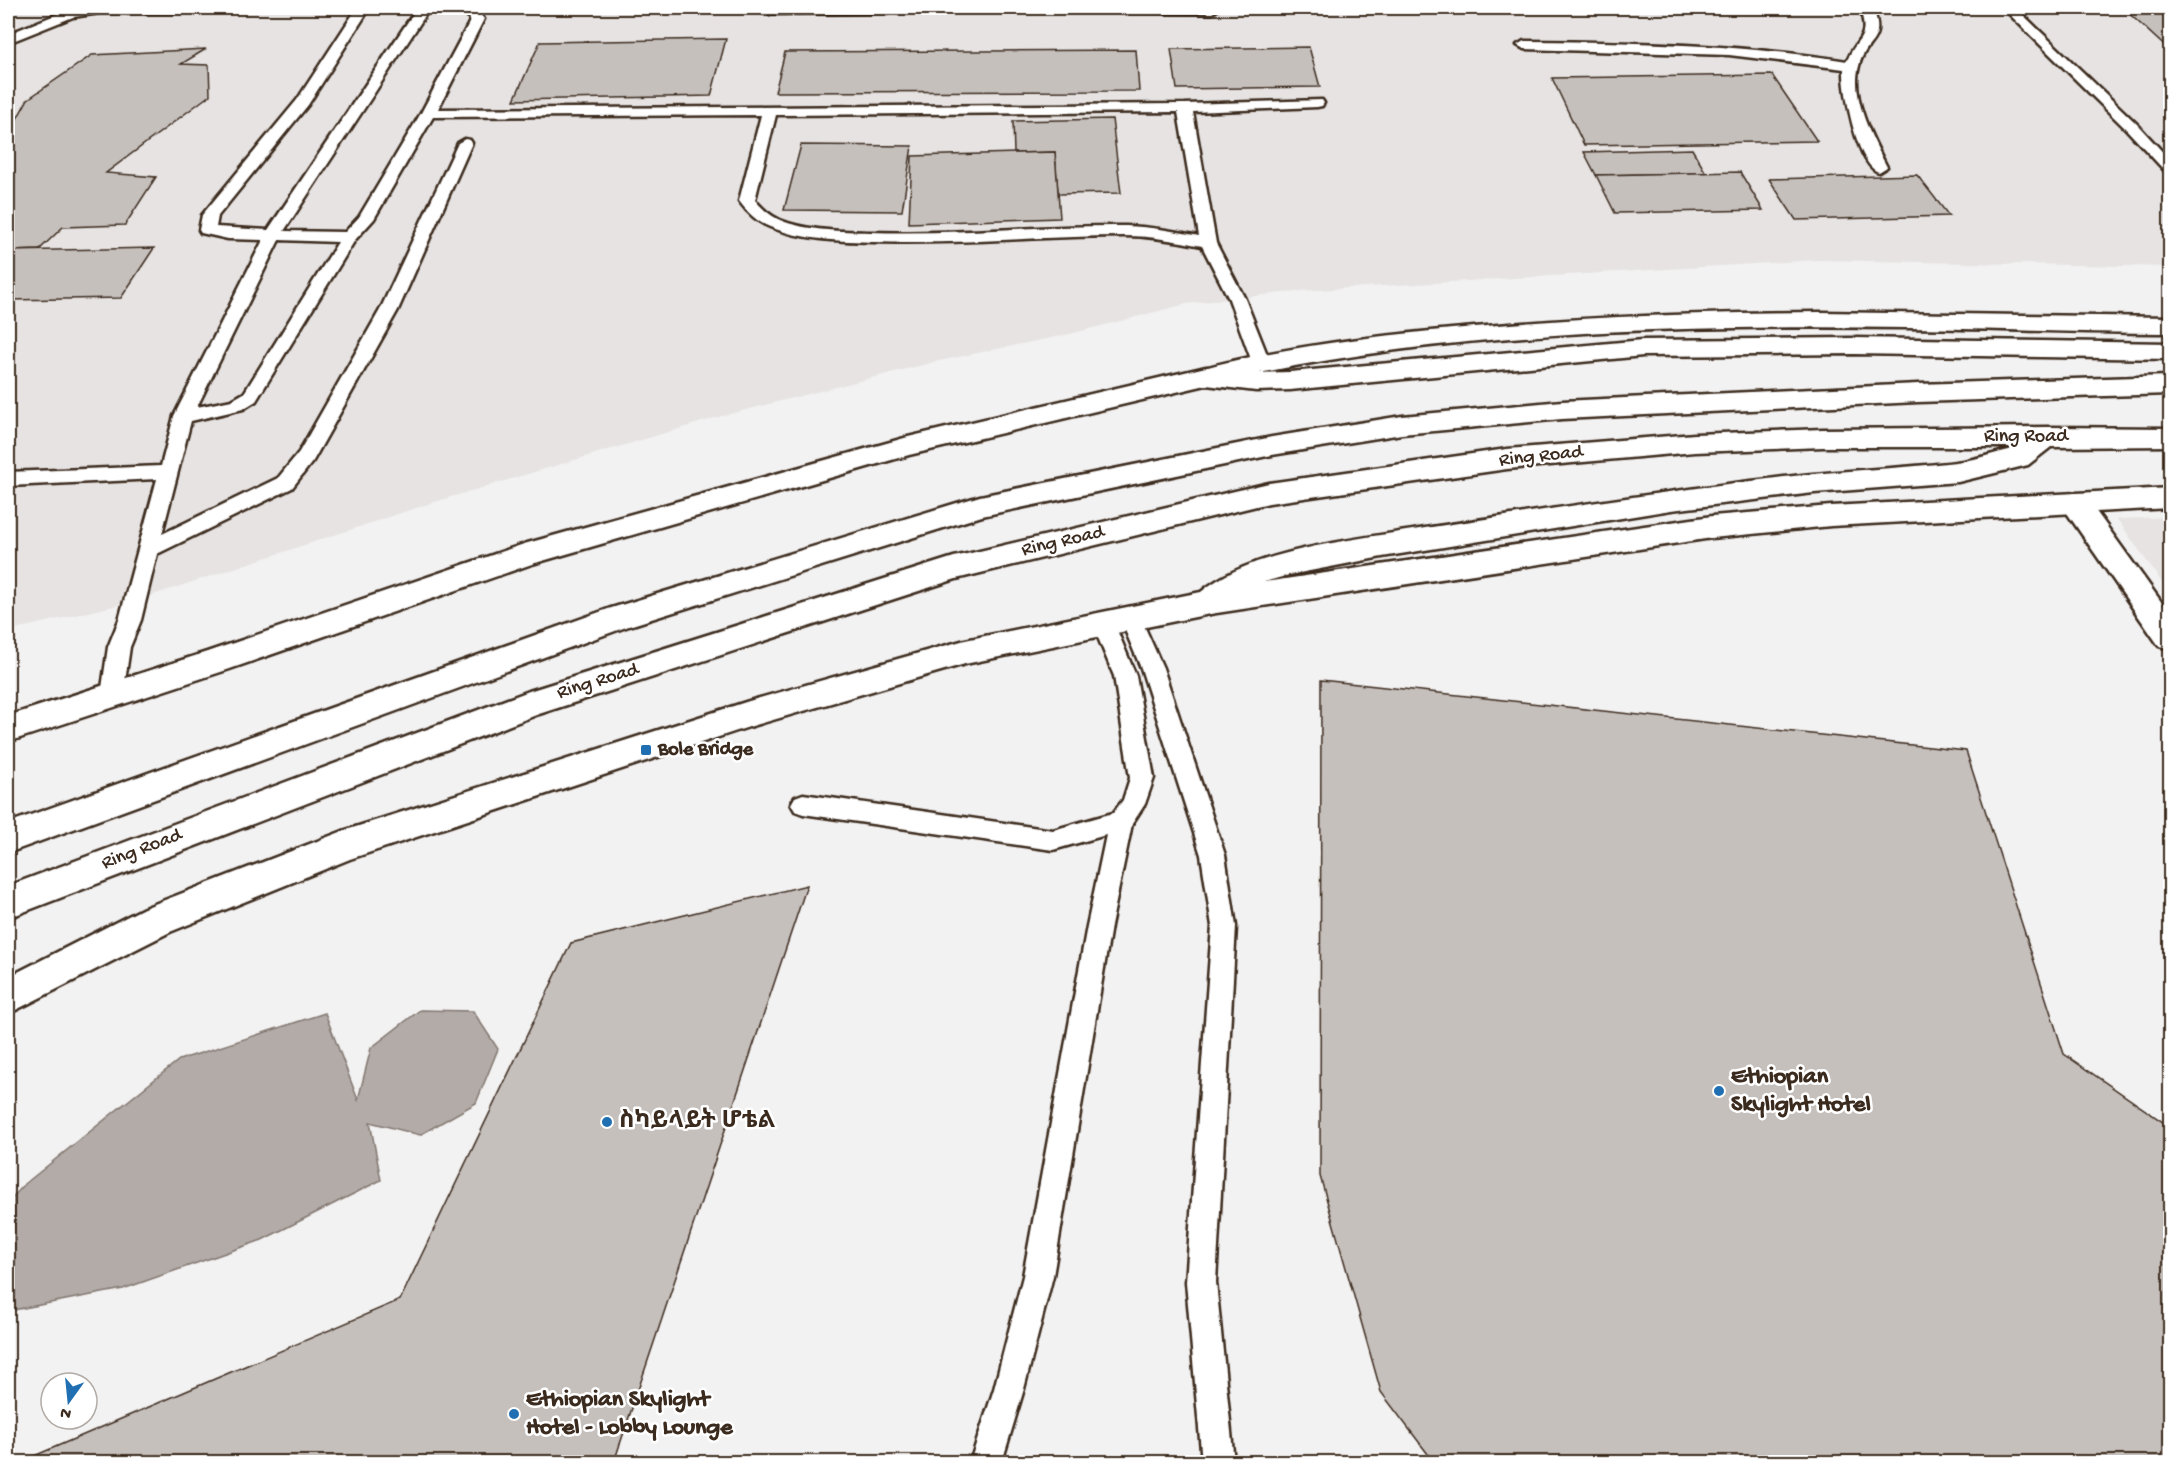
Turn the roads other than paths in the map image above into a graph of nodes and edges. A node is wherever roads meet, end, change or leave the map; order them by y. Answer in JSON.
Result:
{"nodes":[{"id":1,"x":176,"y":8,"type":"edge"},
{"id":2,"x":363,"y":8,"type":"edge"},
{"id":3,"x":423,"y":8,"type":"edge"},
{"id":4,"x":468,"y":8,"type":"edge"},
{"id":5,"x":913,"y":8,"type":"edge"},
{"id":6,"x":1107,"y":8,"type":"edge"},
{"id":7,"x":1867,"y":8,"type":"edge"},
{"id":8,"x":2009,"y":8,"type":"edge"},
{"id":9,"x":1212,"y":9,"type":"dead end"},
{"id":10,"x":767,"y":10,"type":"dead end"},
{"id":11,"x":8,"y":39,"type":"edge"},
{"id":12,"x":1524,"y":45,"type":"dead end"},
{"id":13,"x":1851,"y":66,"type":"junction"},
{"id":14,"x":1317,"y":103,"type":"dead end"},
{"id":15,"x":1185,"y":108,"type":"junction"},
{"id":16,"x":770,"y":109,"type":"junction"},
{"id":17,"x":428,"y":113,"type":"junction"},
{"id":18,"x":465,"y":143,"type":"dead end"},
{"id":19,"x":1879,"y":167,"type":"dead end"},
{"id":20,"x":2170,"y":168,"type":"edge"},
{"id":21,"x":273,"y":236,"type":"junction"},
{"id":22,"x":349,"y":237,"type":"junction"},
{"id":23,"x":1208,"y":243,"type":"junction"},
{"id":24,"x":2170,"y":325,"type":"edge"},
{"id":25,"x":2170,"y":351,"type":"edge"},
{"id":26,"x":1261,"y":362,"type":"junction"},
{"id":27,"x":1206,"y":376,"type":"junction"},
{"id":28,"x":2170,"y":385,"type":"edge"},
{"id":29,"x":183,"y":416,"type":"junction"},
{"id":30,"x":2047,"y":436,"type":"junction"},
{"id":31,"x":2170,"y":437,"type":"edge"},
{"id":32,"x":168,"y":472,"type":"junction"},
{"id":33,"x":8,"y":479,"type":"edge"},
{"id":34,"x":2170,"y":498,"type":"edge"},
{"id":35,"x":2075,"y":502,"type":"junction"},
{"id":36,"x":147,"y":550,"type":"junction"},
{"id":37,"x":1210,"y":602,"type":"junction"},
{"id":38,"x":1117,"y":621,"type":"junction"},
{"id":39,"x":2170,"y":637,"type":"edge"},
{"id":40,"x":112,"y":695,"type":"junction"},
{"id":41,"x":8,"y":729,"type":"edge"},
{"id":42,"x":802,"y":804,"type":"dead end"},
{"id":43,"x":1121,"y":822,"type":"junction"},
{"id":44,"x":8,"y":838,"type":"edge"},
{"id":45,"x":8,"y":902,"type":"edge"},
{"id":46,"x":8,"y":996,"type":"edge"},
{"id":47,"x":986,"y":1462,"type":"edge"},
{"id":48,"x":1218,"y":1462,"type":"edge"}],
"edges":[{"from":1,"to":11,"type":"lane"},
{"from":2,"to":21,"type":"lane"},
{"from":3,"to":21,"type":"lane"},
{"from":4,"to":17,"type":"lane"},
{"from":5,"to":10,"type":"lane"},
{"from":6,"to":9,"type":"lane"},
{"from":7,"to":13,"type":"lane"},
{"from":8,"to":20,"type":"lane"},
{"from":12,"to":13,"type":"lane"},
{"from":13,"to":19,"type":"lane"},
{"from":14,"to":15,"type":"lane"},
{"from":15,"to":16,"type":"lane"},
{"from":15,"to":23,"type":"lane"},
{"from":16,"to":17,"type":"lane"},
{"from":16,"to":23,"type":"lane"},
{"from":17,"to":22,"type":"lane"},
{"from":18,"to":36,"type":"lane"},
{"from":21,"to":22,"type":"lane"},
{"from":21,"to":29,"type":"lane"},
{"from":22,"to":29,"type":"lane"},
{"from":23,"to":26,"type":"lane"},
{"from":24,"to":26,"type":"main road"},
{"from":25,"to":27,"type":"main road"},
{"from":26,"to":27,"type":"main road"},
{"from":27,"to":40,"type":"main road"},
{"from":28,"to":44,"type":"main road"},
{"from":29,"to":32,"type":"lane"},
{"from":30,"to":31,"type":"main road","name":"Ring Road"},
{"from":30,"to":37,"type":"main road"},
{"from":30,"to":45,"type":"main road","name":"Ring Road"},
{"from":32,"to":33,"type":"lane"},
{"from":32,"to":36,"type":"lane"},
{"from":34,"to":35,"type":"main road"},
{"from":35,"to":37,"type":"main road"},
{"from":35,"to":39,"type":"main road"},
{"from":36,"to":40,"type":"lane"},
{"from":37,"to":38,"type":"main road"},
{"from":38,"to":43,"type":"lane"},
{"from":38,"to":46,"type":"main road"},
{"from":38,"to":48,"type":"lane"},
{"from":40,"to":41,"type":"main road"},
{"from":42,"to":43,"type":"lane"},
{"from":43,"to":47,"type":"lane"}]}
